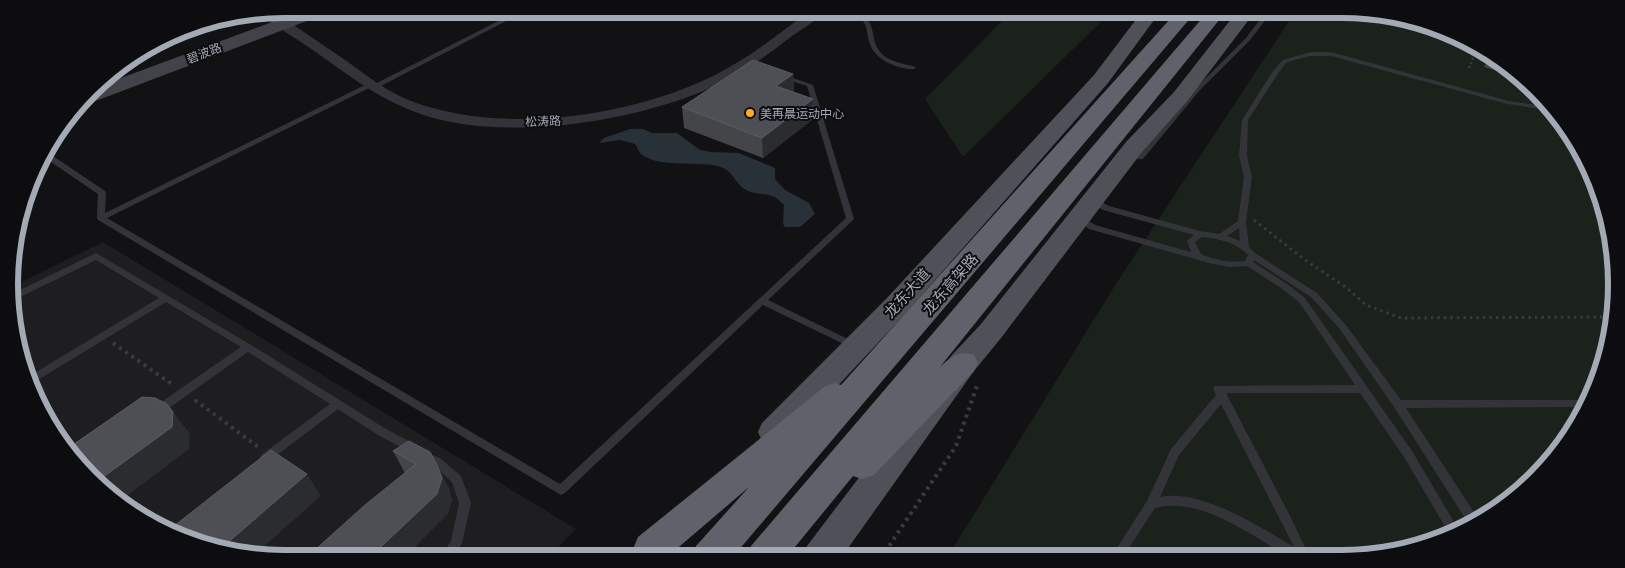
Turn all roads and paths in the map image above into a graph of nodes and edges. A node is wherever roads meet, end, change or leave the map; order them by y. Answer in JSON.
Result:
{"nodes":[{"id":1,"x":301,"y":17,"type":"edge"},
{"id":2,"x":510,"y":17,"type":"edge"},
{"id":3,"x":810,"y":17,"type":"edge"},
{"id":4,"x":864,"y":17,"type":"edge"},
{"id":5,"x":1147,"y":17,"type":"edge"},
{"id":6,"x":1182,"y":17,"type":"edge"},
{"id":7,"x":1212,"y":17,"type":"edge"},
{"id":8,"x":1242,"y":17,"type":"edge"},
{"id":9,"x":1259,"y":17,"type":"edge"},
{"id":10,"x":1265,"y":17,"type":"edge"},
{"id":11,"x":273,"y":18,"type":"edge"},
{"id":12,"x":282,"y":24,"type":"junction"},
{"id":13,"x":1475,"y":53,"type":"edge"},
{"id":14,"x":913,"y":68,"type":"dead end"},
{"id":15,"x":1469,"y":68,"type":"dead end"},
{"id":16,"x":772,"y":73,"type":"edge"},
{"id":17,"x":373,"y":86,"type":"junction"},
{"id":18,"x":99,"y":93,"type":"edge"},
{"id":19,"x":1180,"y":96,"type":"junction"},
{"id":20,"x":1540,"y":107,"type":"edge"},
{"id":21,"x":1140,"y":157,"type":"dead end"},
{"id":22,"x":49,"y":158,"type":"edge"},
{"id":23,"x":1085,"y":210,"type":"junction"},
{"id":24,"x":101,"y":218,"type":"junction"},
{"id":25,"x":1242,"y":219,"type":"junction"},
{"id":26,"x":1200,"y":234,"type":"junction"},
{"id":27,"x":1221,"y":236,"type":"junction"},
{"id":28,"x":1245,"y":246,"type":"junction"},
{"id":29,"x":1198,"y":256,"type":"junction"},
{"id":30,"x":1250,"y":259,"type":"junction"},
{"id":31,"x":18,"y":295,"type":"edge"},
{"id":32,"x":166,"y":298,"type":"junction"},
{"id":33,"x":762,"y":302,"type":"junction"},
{"id":34,"x":1605,"y":317,"type":"edge"},
{"id":35,"x":905,"y":336,"type":"junction"},
{"id":36,"x":248,"y":347,"type":"junction"},
{"id":37,"x":857,"y":347,"type":"junction"},
{"id":38,"x":971,"y":371,"type":"junction"},
{"id":39,"x":35,"y":378,"type":"edge"},
{"id":40,"x":1363,"y":389,"type":"junction"},
{"id":41,"x":1222,"y":395,"type":"junction"},
{"id":42,"x":1579,"y":403,"type":"edge"},
{"id":43,"x":337,"y":404,"type":"junction"},
{"id":44,"x":1398,"y":404,"type":"junction"},
{"id":45,"x":153,"y":414,"type":"edge"},
{"id":46,"x":253,"y":467,"type":"edge"},
{"id":47,"x":1151,"y":504,"type":"junction"},
{"id":48,"x":1471,"y":517,"type":"edge"},
{"id":49,"x":1451,"y":526,"type":"edge"},
{"id":50,"x":451,"y":550,"type":"edge"},
{"id":51,"x":651,"y":550,"type":"edge"},
{"id":52,"x":652,"y":550,"type":"edge"},
{"id":53,"x":716,"y":550,"type":"edge"},
{"id":54,"x":771,"y":550,"type":"edge"},
{"id":55,"x":778,"y":550,"type":"edge"},
{"id":56,"x":826,"y":550,"type":"edge"},
{"id":57,"x":886,"y":550,"type":"edge"},
{"id":58,"x":1121,"y":550,"type":"edge"},
{"id":59,"x":1287,"y":550,"type":"edge"},
{"id":60,"x":1300,"y":550,"type":"edge"}],
"edges":[{"from":1,"to":12,"type":"street","name":"碧波路"},
{"from":2,"to":17,"type":"lane"},
{"from":3,"to":17,"type":"street","name":"松涛路"},
{"from":4,"to":14,"type":"lane"},
{"from":5,"to":37,"type":"main road","name":"龙东大道"},
{"from":6,"to":35,"type":"highway","name":"龙东高架路"},
{"from":7,"to":54,"type":"highway","name":"龙东高架路"},
{"from":8,"to":19,"type":"main road"},
{"from":9,"to":19,"type":"main road"},
{"from":10,"to":21,"type":"lane"},
{"from":11,"to":12,"type":"street","name":"松涛路"},
{"from":12,"to":17,"type":"street","name":"松涛路"},
{"from":12,"to":18,"type":"street","name":"碧波路"},
{"from":13,"to":15,"type":"path"},
{"from":16,"to":33,"type":"lane"},
{"from":17,"to":24,"type":"lane"},
{"from":19,"to":23,"type":"main road"},
{"from":20,"to":25,"type":"lane"},
{"from":22,"to":24,"type":"lane"},
{"from":23,"to":26,"type":"lane"},
{"from":23,"to":29,"type":"lane"},
{"from":23,"to":38,"type":"main road"},
{"from":24,"to":33,"type":"lane"},
{"from":25,"to":27,"type":"lane"},
{"from":25,"to":28,"type":"lane"},
{"from":25,"to":34,"type":"path"},
{"from":26,"to":27,"type":"lane"},
{"from":26,"to":29,"type":"lane"},
{"from":27,"to":28,"type":"lane"},
{"from":28,"to":30,"type":"lane"},
{"from":29,"to":30,"type":"lane"},
{"from":30,"to":40,"type":"lane"},
{"from":30,"to":44,"type":"lane"},
{"from":31,"to":32,"type":"lane"},
{"from":32,"to":36,"type":"lane"},
{"from":32,"to":39,"type":"lane"},
{"from":33,"to":37,"type":"lane"},
{"from":35,"to":52,"type":"highway"},
{"from":35,"to":53,"type":"highway","name":"龙东高架路"},
{"from":36,"to":43,"type":"lane"},
{"from":36,"to":45,"type":"lane"},
{"from":37,"to":51,"type":"main road","name":"龙东大道"},
{"from":38,"to":55,"type":"highway"},
{"from":38,"to":56,"type":"main road"},
{"from":38,"to":57,"type":"path"},
{"from":40,"to":41,"type":"lane"},
{"from":40,"to":49,"type":"lane"},
{"from":41,"to":47,"type":"lane"},
{"from":41,"to":60,"type":"lane"},
{"from":42,"to":44,"type":"lane"},
{"from":43,"to":46,"type":"lane"},
{"from":43,"to":50,"type":"lane"},
{"from":44,"to":48,"type":"lane"},
{"from":47,"to":58,"type":"lane"},
{"from":47,"to":59,"type":"lane"}]}
